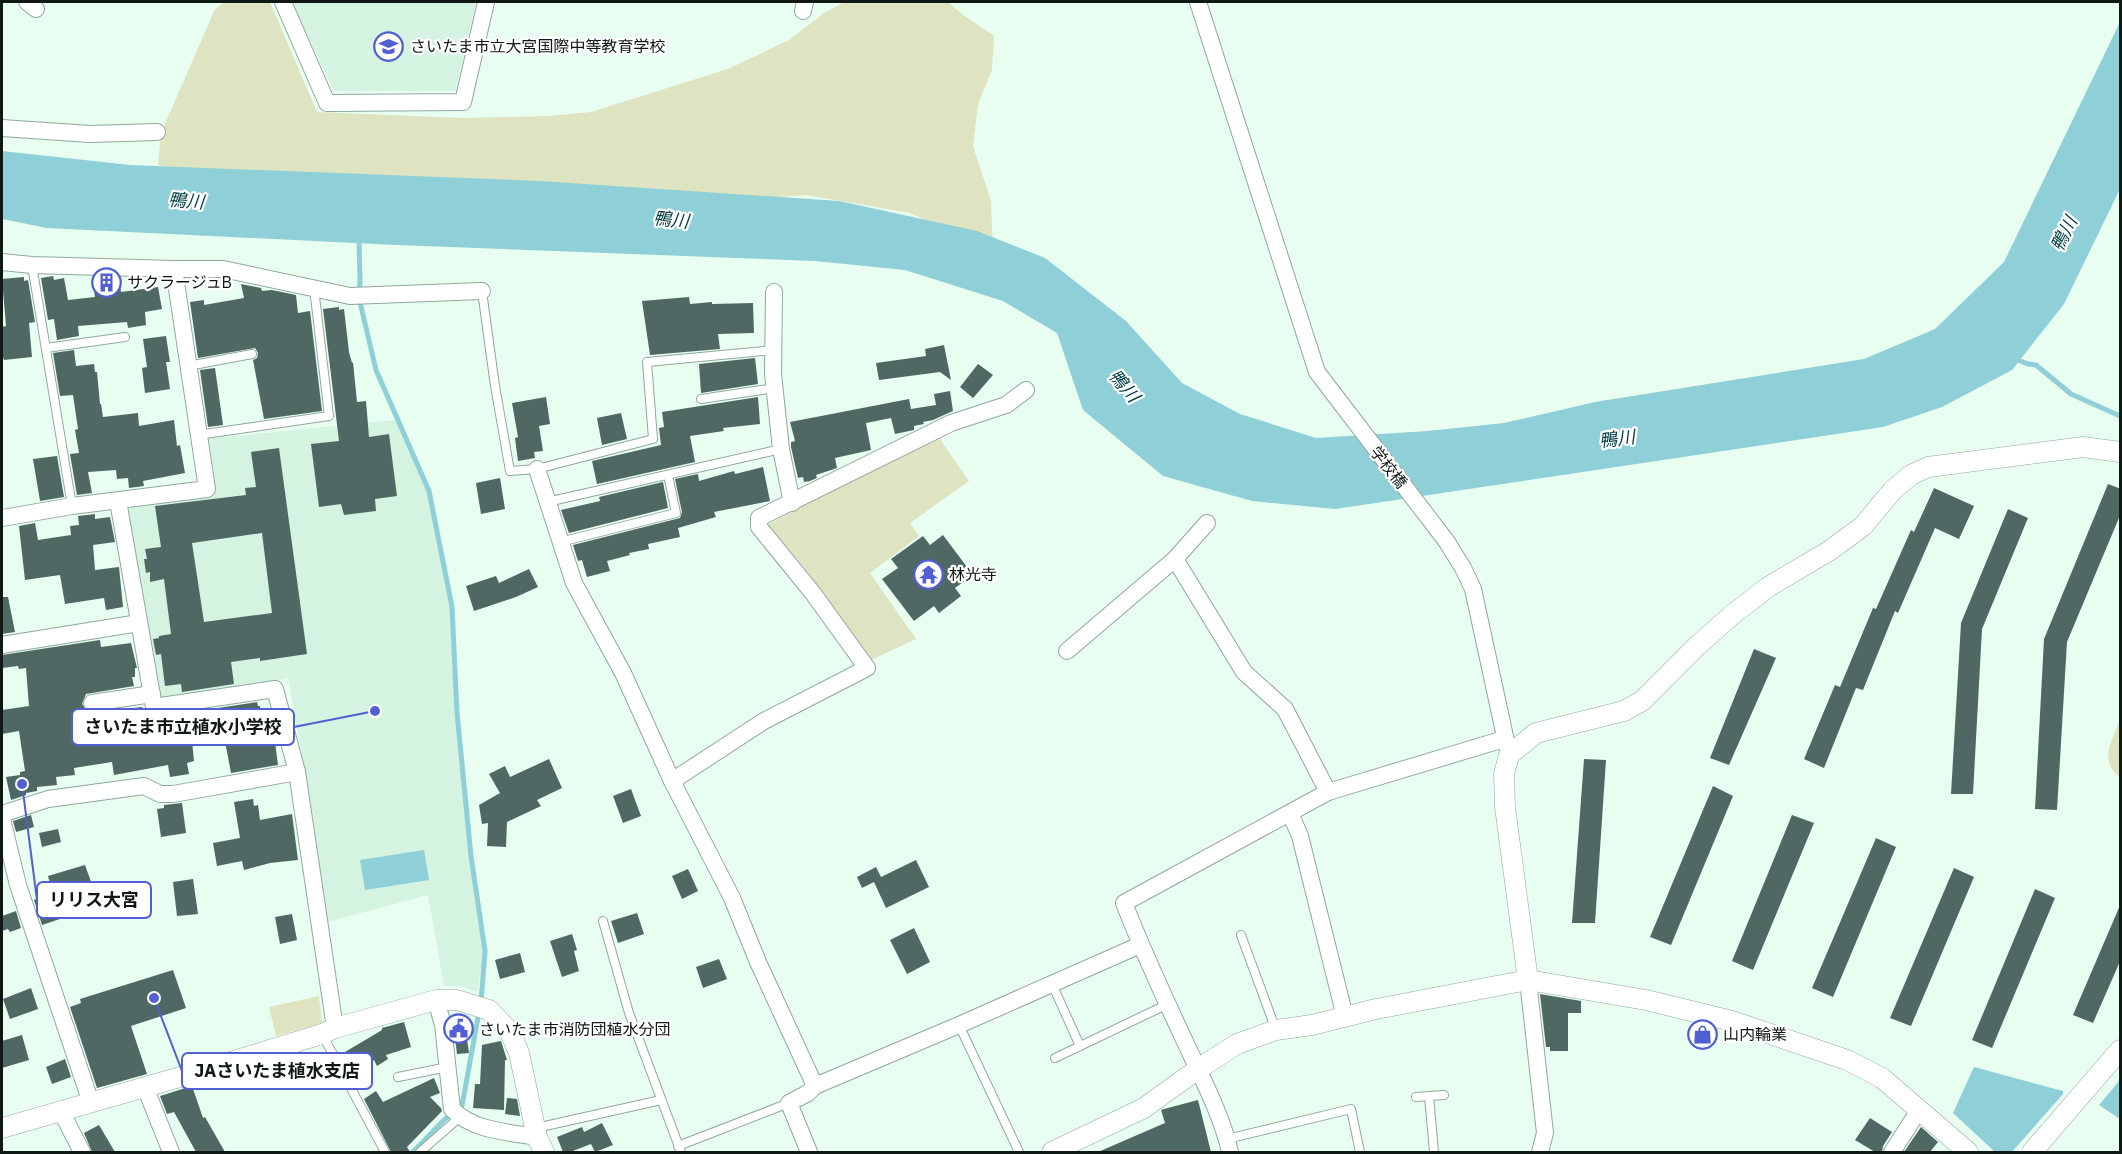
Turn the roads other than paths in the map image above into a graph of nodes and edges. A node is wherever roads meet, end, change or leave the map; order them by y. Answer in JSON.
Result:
{"nodes":[{"id":1,"x":283,"y":2,"type":"edge"},
{"id":2,"x":486,"y":2,"type":"edge"},
{"id":3,"x":1198,"y":2,"type":"edge"},
{"id":4,"x":2,"y":128,"type":"edge"},
{"id":5,"x":157,"y":132,"type":"dead end"},
{"id":6,"x":2,"y":262,"type":"edge"},
{"id":7,"x":32,"y":265,"type":"junction"},
{"id":8,"x":174,"y":270,"type":"junction"},
{"id":9,"x":314,"y":288,"type":"junction"},
{"id":10,"x":482,"y":291,"type":"joint"},
{"id":11,"x":774,"y":292,"type":"dead end"},
{"id":12,"x":125,"y":337,"type":"dead end"},
{"id":13,"x":46,"y":348,"type":"junction"},
{"id":14,"x":774,"y":350,"type":"junction"},
{"id":15,"x":252,"y":354,"type":"dead end"},
{"id":16,"x":188,"y":366,"type":"junction"},
{"id":17,"x":775,"y":388,"type":"junction"},
{"id":18,"x":1026,"y":390,"type":"dead end"},
{"id":19,"x":701,"y":399,"type":"dead end"},
{"id":20,"x":198,"y":435,"type":"junction"},
{"id":21,"x":781,"y":449,"type":"junction"},
{"id":22,"x":2121,"y":452,"type":"edge"},
{"id":23,"x":537,"y":468,"type":"junction"},
{"id":24,"x":668,"y":475,"type":"junction"},
{"id":25,"x":118,"y":501,"type":"junction"},
{"id":26,"x":547,"y":502,"type":"junction"},
{"id":27,"x":792,"y":503,"type":"junction"},
{"id":28,"x":72,"y":506,"type":"junction"},
{"id":29,"x":2,"y":518,"type":"edge"},
{"id":30,"x":1207,"y":523,"type":"dead end"},
{"id":31,"x":560,"y":542,"type":"junction"},
{"id":32,"x":1175,"y":559,"type":"junction"},
{"id":33,"x":139,"y":622,"type":"junction"},
{"id":34,"x":2,"y":645,"type":"edge"},
{"id":35,"x":1067,"y":651,"type":"dead end"},
{"id":36,"x":152,"y":694,"type":"junction"},
{"id":37,"x":92,"y":703,"type":"dead end"},
{"id":38,"x":1507,"y":747,"type":"junction"},
{"id":39,"x":297,"y":772,"type":"junction"},
{"id":40,"x":672,"y":781,"type":"junction"},
{"id":41,"x":1328,"y":792,"type":"junction"},
{"id":42,"x":1290,"y":813,"type":"junction"},
{"id":43,"x":2,"y":814,"type":"edge"},
{"id":44,"x":2,"y":819,"type":"edge"},
{"id":45,"x":603,"y":921,"type":"dead end"},
{"id":46,"x":1241,"y":935,"type":"dead end"},
{"id":47,"x":1140,"y":945,"type":"junction"},
{"id":48,"x":1528,"y":980,"type":"junction"},
{"id":49,"x":1052,"y":984,"type":"junction"},
{"id":50,"x":436,"y":1000,"type":"junction"},
{"id":51,"x":1168,"y":1004,"type":"junction"},
{"id":52,"x":1345,"y":1017,"type":"junction"},
{"id":53,"x":959,"y":1025,"type":"junction"},
{"id":54,"x":1276,"y":1030,"type":"junction"},
{"id":55,"x":329,"y":1031,"type":"junction"},
{"id":56,"x":1080,"y":1046,"type":"junction"},
{"id":57,"x":2121,"y":1050,"type":"edge"},
{"id":58,"x":1055,"y":1058,"type":"dead end"},
{"id":59,"x":448,"y":1067,"type":"junction"},
{"id":60,"x":1198,"y":1069,"type":"junction"},
{"id":61,"x":398,"y":1077,"type":"dead end"},
{"id":62,"x":814,"y":1086,"type":"junction"},
{"id":63,"x":144,"y":1087,"type":"junction"},
{"id":64,"x":1444,"y":1095,"type":"dead end"},
{"id":65,"x":1416,"y":1096,"type":"dead end"},
{"id":66,"x":1429,"y":1096,"type":"junction"},
{"id":67,"x":661,"y":1100,"type":"junction"},
{"id":68,"x":91,"y":1103,"type":"junction"},
{"id":69,"x":789,"y":1103,"type":"junction"},
{"id":70,"x":1919,"y":1110,"type":"junction"},
{"id":71,"x":61,"y":1111,"type":"junction"},
{"id":72,"x":460,"y":1117,"type":"junction"},
{"id":73,"x":2,"y":1128,"type":"edge"},
{"id":74,"x":539,"y":1139,"type":"edge"},
{"id":75,"x":1229,"y":1146,"type":"edge"},
{"id":76,"x":680,"y":1149,"type":"edge"},
{"id":77,"x":82,"y":1152,"type":"edge"},
{"id":78,"x":171,"y":1152,"type":"edge"},
{"id":79,"x":385,"y":1152,"type":"edge"},
{"id":80,"x":420,"y":1152,"type":"edge"},
{"id":81,"x":809,"y":1152,"type":"edge"},
{"id":82,"x":1019,"y":1152,"type":"edge"},
{"id":83,"x":1052,"y":1152,"type":"edge"},
{"id":84,"x":1360,"y":1152,"type":"edge"},
{"id":85,"x":1434,"y":1152,"type":"edge"},
{"id":86,"x":1540,"y":1152,"type":"edge"},
{"id":87,"x":1892,"y":1152,"type":"edge"},
{"id":88,"x":1968,"y":1152,"type":"edge"},
{"id":89,"x":2032,"y":1152,"type":"edge"}],
"edges":[{"from":1,"to":2,"type":"street"},
{"from":3,"to":38,"type":"street","name":"学校橋"},
{"from":4,"to":5,"type":"street"},
{"from":6,"to":7,"type":"street"},
{"from":7,"to":8,"type":"street"},
{"from":7,"to":13,"type":"lane"},
{"from":8,"to":9,"type":"street"},
{"from":8,"to":16,"type":"street"},
{"from":9,"to":10,"type":"street"},
{"from":9,"to":20,"type":"lane"},
{"from":10,"to":23,"type":"lane"},
{"from":11,"to":14,"type":"street"},
{"from":12,"to":13,"type":"lane"},
{"from":13,"to":28,"type":"lane"},
{"from":14,"to":17,"type":"street"},
{"from":14,"to":23,"type":"lane"},
{"from":15,"to":16,"type":"lane"},
{"from":16,"to":20,"type":"street"},
{"from":17,"to":19,"type":"lane"},
{"from":17,"to":21,"type":"street"},
{"from":18,"to":27,"type":"street"},
{"from":20,"to":25,"type":"street"},
{"from":21,"to":24,"type":"lane"},
{"from":21,"to":27,"type":"street"},
{"from":22,"to":38,"type":"street"},
{"from":23,"to":26,"type":"street"},
{"from":24,"to":26,"type":"lane"},
{"from":24,"to":31,"type":"lane"},
{"from":25,"to":28,"type":"street"},
{"from":25,"to":33,"type":"street"},
{"from":26,"to":31,"type":"street"},
{"from":27,"to":40,"type":"street"},
{"from":28,"to":29,"type":"street"},
{"from":30,"to":32,"type":"street"},
{"from":31,"to":40,"type":"street"},
{"from":32,"to":35,"type":"street"},
{"from":32,"to":41,"type":"street"},
{"from":33,"to":34,"type":"street"},
{"from":33,"to":36,"type":"street"},
{"from":36,"to":37,"type":"street"},
{"from":36,"to":39,"type":"street"},
{"from":38,"to":41,"type":"street"},
{"from":38,"to":48,"type":"street"},
{"from":39,"to":43,"type":"street"},
{"from":39,"to":55,"type":"street"},
{"from":40,"to":62,"type":"street"},
{"from":41,"to":42,"type":"street"},
{"from":42,"to":47,"type":"street"},
{"from":42,"to":52,"type":"street"},
{"from":44,"to":68,"type":"street"},
{"from":45,"to":67,"type":"lane"},
{"from":46,"to":54,"type":"lane"},
{"from":47,"to":49,"type":"street"},
{"from":47,"to":51,"type":"street"},
{"from":48,"to":52,"type":"street"},
{"from":48,"to":70,"type":"street"},
{"from":48,"to":86,"type":"street"},
{"from":49,"to":53,"type":"street"},
{"from":49,"to":56,"type":"lane"},
{"from":50,"to":55,"type":"street"},
{"from":50,"to":59,"type":"street"},
{"from":50,"to":74,"type":"street"},
{"from":51,"to":56,"type":"lane"},
{"from":51,"to":60,"type":"street"},
{"from":52,"to":54,"type":"street"},
{"from":53,"to":62,"type":"street"},
{"from":53,"to":82,"type":"lane"},
{"from":54,"to":60,"type":"street"},
{"from":55,"to":63,"type":"street"},
{"from":55,"to":79,"type":"lane"},
{"from":56,"to":58,"type":"lane"},
{"from":57,"to":89,"type":"street"},
{"from":59,"to":61,"type":"lane"},
{"from":59,"to":72,"type":"street"},
{"from":60,"to":75,"type":"street"},
{"from":60,"to":83,"type":"street"},
{"from":62,"to":69,"type":"street"},
{"from":63,"to":68,"type":"street"},
{"from":63,"to":78,"type":"street"},
{"from":64,"to":66,"type":"lane"},
{"from":65,"to":66,"type":"lane"},
{"from":66,"to":85,"type":"lane"},
{"from":67,"to":74,"type":"lane"},
{"from":67,"to":76,"type":"lane"},
{"from":68,"to":71,"type":"street"},
{"from":69,"to":76,"type":"lane"},
{"from":69,"to":81,"type":"street"},
{"from":70,"to":87,"type":"street"},
{"from":70,"to":88,"type":"street"},
{"from":71,"to":73,"type":"street"},
{"from":71,"to":77,"type":"street"},
{"from":72,"to":74,"type":"street"},
{"from":72,"to":80,"type":"lane"},
{"from":75,"to":84,"type":"lane"}]}
